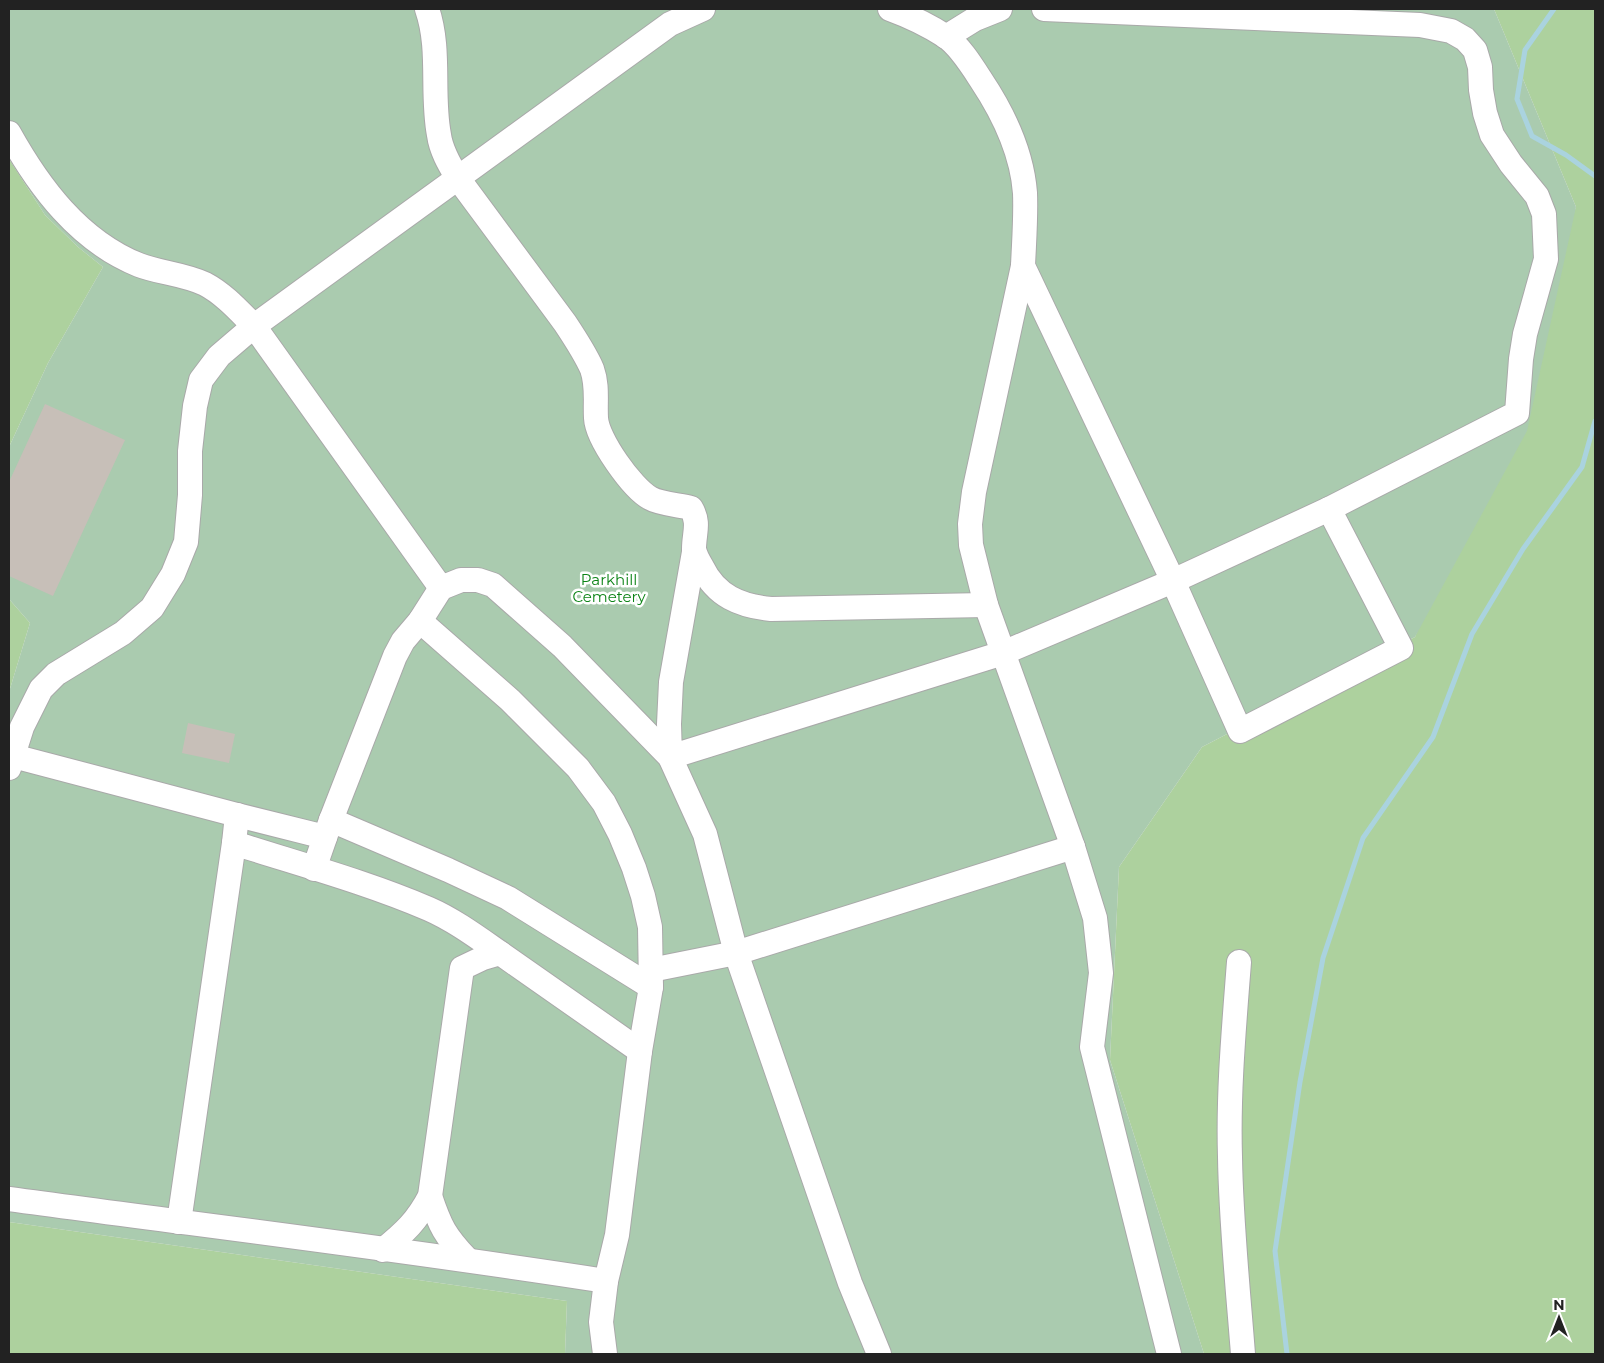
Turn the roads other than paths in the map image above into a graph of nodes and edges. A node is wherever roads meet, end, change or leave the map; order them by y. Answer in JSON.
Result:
{"nodes":[{"id":1,"x":427,"y":9,"type":"edge"},
{"id":2,"x":703,"y":9,"type":"edge"},
{"id":3,"x":890,"y":9,"type":"edge"},
{"id":4,"x":1000,"y":9,"type":"edge"},
{"id":5,"x":1044,"y":9,"type":"edge"},
{"id":6,"x":946,"y":37,"type":"junction"},
{"id":7,"x":9,"y":133,"type":"edge"},
{"id":8,"x":457,"y":177,"type":"junction"},
{"id":9,"x":1023,"y":266,"type":"junction"},
{"id":10,"x":254,"y":326,"type":"junction"},
{"id":11,"x":1329,"y":509,"type":"junction"},
{"id":12,"x":694,"y":552,"type":"junction"},
{"id":13,"x":1173,"y":581,"type":"junction"},
{"id":14,"x":441,"y":588,"type":"junction"},
{"id":15,"x":986,"y":605,"type":"junction"},
{"id":16,"x":420,"y":621,"type":"junction"},
{"id":17,"x":1003,"y":653,"type":"junction"},
{"id":18,"x":670,"y":757,"type":"junction"},
{"id":19,"x":11,"y":762,"type":"edge"},
{"id":20,"x":237,"y":815,"type":"junction"},
{"id":21,"x":328,"y":828,"type":"junction"},
{"id":22,"x":234,"y":843,"type":"junction"},
{"id":23,"x":1073,"y":847,"type":"junction"},
{"id":24,"x":314,"y":869,"type":"junction"},
{"id":25,"x":458,"y":924,"type":"junction"},
{"id":26,"x":500,"y":952,"type":"junction"},
{"id":27,"x":736,"y":952,"type":"junction"},
{"id":28,"x":1239,"y":962,"type":"dead end"},
{"id":29,"x":462,"y":968,"type":"junction"},
{"id":30,"x":651,"y":978,"type":"junction"},
{"id":31,"x":640,"y":1051,"type":"junction"},
{"id":32,"x":430,"y":1196,"type":"junction"},
{"id":33,"x":9,"y":1199,"type":"edge"},
{"id":34,"x":179,"y":1222,"type":"junction"},
{"id":35,"x":383,"y":1250,"type":"junction"},
{"id":36,"x":467,"y":1259,"type":"junction"},
{"id":37,"x":606,"y":1281,"type":"junction"},
{"id":38,"x":605,"y":1354,"type":"edge"},
{"id":39,"x":879,"y":1354,"type":"edge"},
{"id":40,"x":1169,"y":1354,"type":"edge"},
{"id":41,"x":1243,"y":1354,"type":"edge"}],
"edges":[{"from":1,"to":8,"type":"lane"},
{"from":2,"to":8,"type":"lane"},
{"from":3,"to":6,"type":"lane"},
{"from":4,"to":6,"type":"lane"},
{"from":5,"to":11,"type":"lane"},
{"from":6,"to":9,"type":"lane"},
{"from":7,"to":10,"type":"lane"},
{"from":8,"to":10,"type":"lane"},
{"from":8,"to":12,"type":"lane"},
{"from":9,"to":13,"type":"lane"},
{"from":9,"to":15,"type":"lane"},
{"from":10,"to":14,"type":"lane"},
{"from":10,"to":19,"type":"lane"},
{"from":11,"to":13,"type":"lane"},
{"from":11,"to":13,"type":"lane"},
{"from":12,"to":15,"type":"lane"},
{"from":12,"to":18,"type":"lane"},
{"from":13,"to":17,"type":"lane"},
{"from":14,"to":16,"type":"lane"},
{"from":14,"to":18,"type":"lane"},
{"from":15,"to":17,"type":"lane"},
{"from":16,"to":21,"type":"lane"},
{"from":16,"to":30,"type":"lane"},
{"from":17,"to":18,"type":"lane"},
{"from":17,"to":23,"type":"lane"},
{"from":18,"to":27,"type":"lane"},
{"from":19,"to":20,"type":"lane"},
{"from":20,"to":21,"type":"lane"},
{"from":20,"to":22,"type":"lane"},
{"from":21,"to":24,"type":"lane"},
{"from":21,"to":30,"type":"lane"},
{"from":22,"to":24,"type":"lane"},
{"from":22,"to":34,"type":"lane"},
{"from":23,"to":27,"type":"lane"},
{"from":23,"to":40,"type":"lane"},
{"from":24,"to":25,"type":"lane"},
{"from":25,"to":26,"type":"lane"},
{"from":25,"to":29,"type":"lane"},
{"from":26,"to":29,"type":"lane"},
{"from":26,"to":31,"type":"lane"},
{"from":27,"to":30,"type":"lane"},
{"from":27,"to":39,"type":"lane"},
{"from":28,"to":41,"type":"lane"},
{"from":29,"to":32,"type":"lane"},
{"from":30,"to":31,"type":"lane"},
{"from":31,"to":37,"type":"lane"},
{"from":32,"to":35,"type":"lane"},
{"from":32,"to":36,"type":"lane"},
{"from":33,"to":34,"type":"lane"},
{"from":34,"to":35,"type":"lane"},
{"from":35,"to":36,"type":"lane"},
{"from":36,"to":37,"type":"lane"},
{"from":37,"to":38,"type":"lane"}]}
